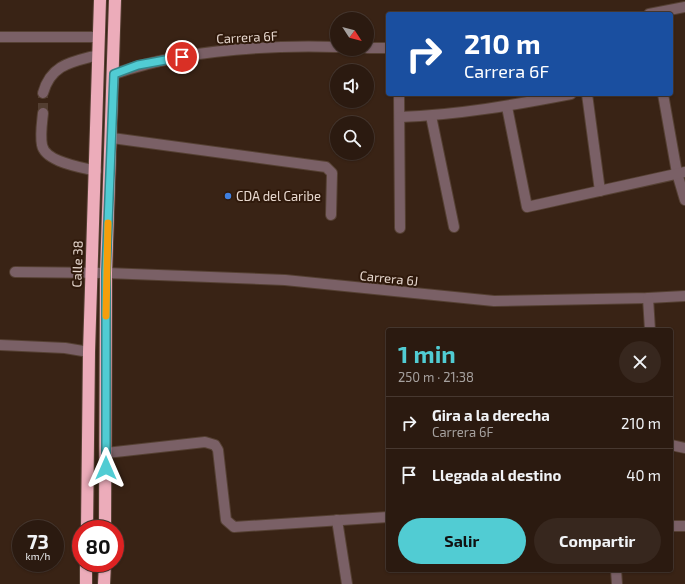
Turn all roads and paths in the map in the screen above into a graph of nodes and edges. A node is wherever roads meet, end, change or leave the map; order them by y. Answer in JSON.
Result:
{"nodes":[{"id":1,"x":100,"y":0,"type":"edge"},
{"id":2,"x":115,"y":0,"type":"edge"},
{"id":3,"x":685,"y":7,"type":"edge"},
{"id":4,"x":659,"y":12,"type":"edge"},
{"id":5,"x":0,"y":37,"type":"edge"},
{"id":6,"x":99,"y":37,"type":"junction"},
{"id":7,"x":115,"y":37,"type":"junction"},
{"id":8,"x":330,"y":47,"type":"edge"},
{"id":9,"x":374,"y":48,"type":"edge"},
{"id":10,"x":386,"y":48,"type":"edge"},
{"id":11,"x":98,"y":55,"type":"junction"},
{"id":12,"x":114,"y":74,"type":"junction"},
{"id":13,"x":43,"y":93,"type":"tunnel mouth"},
{"id":14,"x":400,"y":96,"type":"edge"},
{"id":15,"x":561,"y":96,"type":"edge"},
{"id":16,"x":587,"y":96,"type":"edge"},
{"id":17,"x":663,"y":96,"type":"edge"},
{"id":18,"x":507,"y":107,"type":"junction"},
{"id":19,"x":43,"y":113,"type":"tunnel mouth"},
{"id":20,"x":431,"y":116,"type":"junction"},
{"id":21,"x":400,"y":117,"type":"junction"},
{"id":22,"x":112,"y":138,"type":"junction"},
{"id":23,"x":96,"y":171,"type":"junction"},
{"id":24,"x":681,"y":172,"type":"edge"},
{"id":25,"x":600,"y":191,"type":"junction"},
{"id":26,"x":685,"y":200,"type":"edge"},
{"id":27,"x":109,"y":213,"type":"junction"},
{"id":28,"x":331,"y":216,"type":"dead end"},
{"id":29,"x":454,"y":227,"type":"dead end"},
{"id":30,"x":400,"y":228,"type":"dead end"},
{"id":31,"x":15,"y":272,"type":"dead end"},
{"id":32,"x":90,"y":273,"type":"junction"},
{"id":33,"x":106,"y":273,"type":"junction"},
{"id":34,"x":685,"y":296,"type":"edge"},
{"id":35,"x":648,"y":298,"type":"junction"},
{"id":36,"x":650,"y":328,"type":"edge"},
{"id":37,"x":0,"y":345,"type":"edge"},
{"id":38,"x":89,"y":352,"type":"junction"},
{"id":39,"x":673,"y":445,"type":"edge"},
{"id":40,"x":685,"y":448,"type":"edge"},
{"id":41,"x":106,"y":453,"type":"junction"},
{"id":42,"x":386,"y":517,"type":"edge"},
{"id":43,"x":87,"y":520,"type":"edge"},
{"id":44,"x":105,"y":520,"type":"edge"},
{"id":45,"x":337,"y":520,"type":"junction"},
{"id":46,"x":673,"y":526,"type":"edge"},
{"id":47,"x":685,"y":526,"type":"edge"},
{"id":48,"x":86,"y":572,"type":"edge"},
{"id":49,"x":105,"y":572,"type":"edge"},
{"id":50,"x":616,"y":572,"type":"edge"},
{"id":51,"x":86,"y":584,"type":"edge"},
{"id":52,"x":104,"y":584,"type":"edge"},
{"id":53,"x":347,"y":584,"type":"edge"},
{"id":54,"x":617,"y":584,"type":"edge"}],
"edges":[{"from":1,"to":6,"type":"highway","name":"Calle 38"},
{"from":2,"to":7,"type":"highway"},
{"from":3,"to":4,"type":"street"},
{"from":5,"to":6,"type":"street"},
{"from":6,"to":7,"type":"highway"},
{"from":6,"to":11,"type":"highway","name":"Calle 38"},
{"from":7,"to":12,"type":"highway"},
{"from":8,"to":12,"type":"street","name":"Carrera 6F"},
{"from":9,"to":10,"type":"street"},
{"from":11,"to":13,"type":"street"},
{"from":11,"to":23,"type":"highway","name":"Calle 38"},
{"from":12,"to":22,"type":"highway"},
{"from":14,"to":21,"type":"street"},
{"from":15,"to":18,"type":"street"},
{"from":16,"to":25,"type":"street"},
{"from":17,"to":24,"type":"street"},
{"from":18,"to":20,"type":"street"},
{"from":18,"to":25,"type":"street"},
{"from":19,"to":23,"type":"street"},
{"from":20,"to":21,"type":"street"},
{"from":20,"to":29,"type":"street"},
{"from":21,"to":30,"type":"street"},
{"from":22,"to":23,"type":"highway"},
{"from":22,"to":27,"type":"highway"},
{"from":22,"to":28,"type":"street"},
{"from":23,"to":27,"type":"highway"},
{"from":23,"to":32,"type":"highway","name":"Calle 38"},
{"from":24,"to":25,"type":"street"},
{"from":24,"to":26,"type":"street"},
{"from":27,"to":33,"type":"highway"},
{"from":31,"to":32,"type":"street","name":"Carrera 6J"},
{"from":32,"to":33,"type":"street","name":"Carrera 6J"},
{"from":32,"to":38,"type":"highway","name":"Calle 38"},
{"from":33,"to":35,"type":"street","name":"Carrera 6J"},
{"from":33,"to":41,"type":"highway"},
{"from":34,"to":35,"type":"street","name":"Carrera 6J"},
{"from":35,"to":36,"type":"street"},
{"from":37,"to":38,"type":"street"},
{"from":38,"to":43,"type":"highway","name":"Calle 38"},
{"from":39,"to":40,"type":"street"},
{"from":41,"to":44,"type":"highway"},
{"from":41,"to":45,"type":"street"},
{"from":42,"to":45,"type":"street"},
{"from":45,"to":53,"type":"street"},
{"from":46,"to":47,"type":"street"},
{"from":48,"to":51,"type":"highway"},
{"from":49,"to":52,"type":"highway"},
{"from":50,"to":54,"type":"street"}]}
